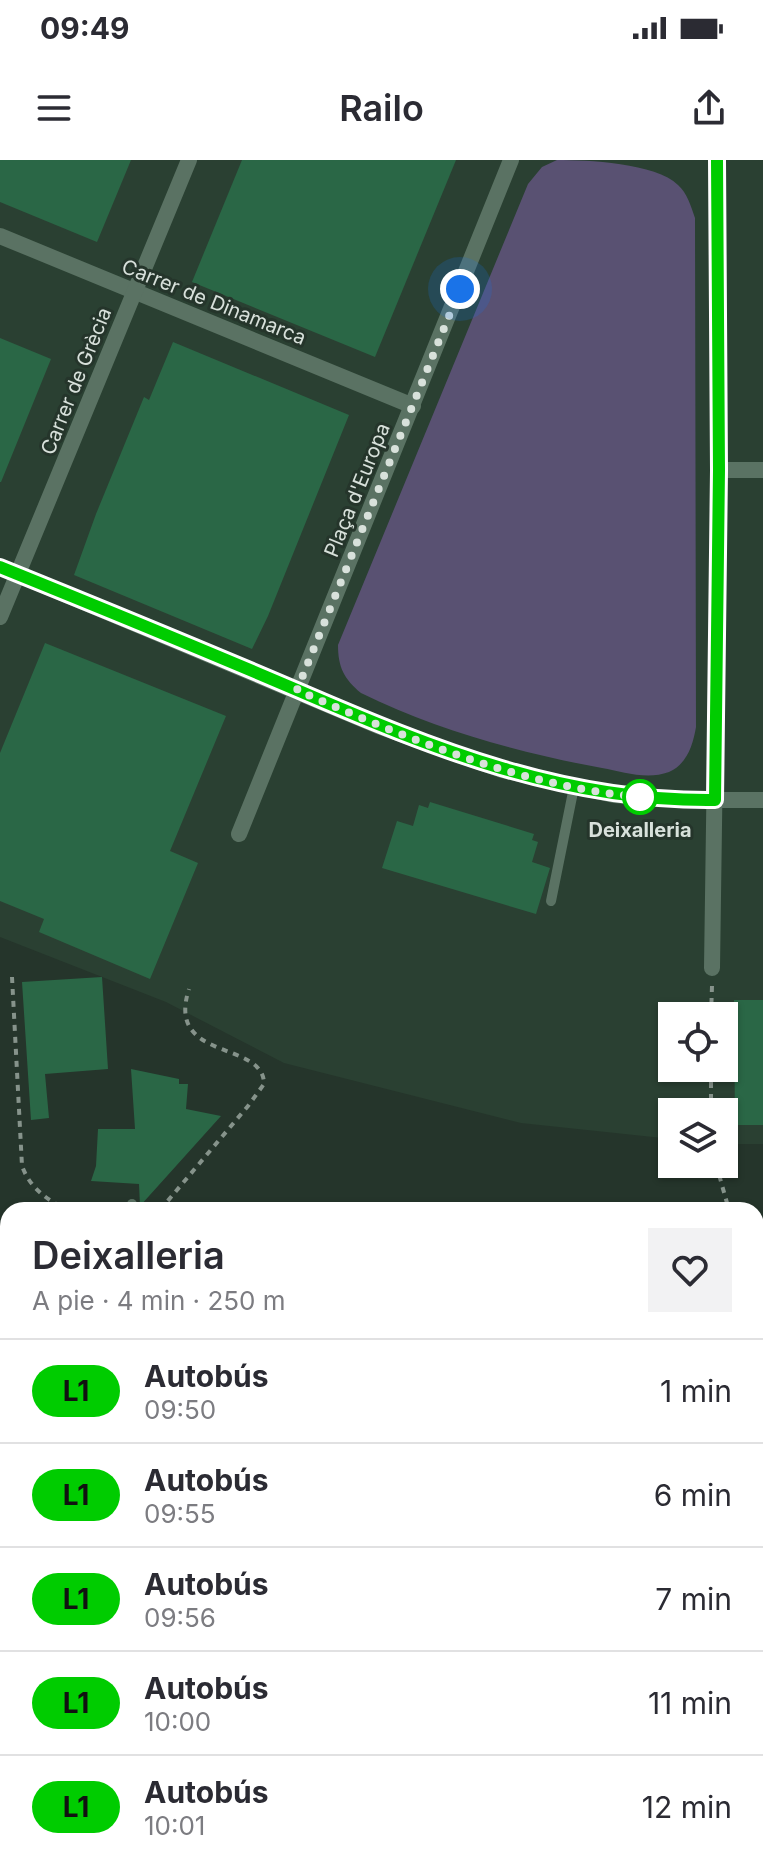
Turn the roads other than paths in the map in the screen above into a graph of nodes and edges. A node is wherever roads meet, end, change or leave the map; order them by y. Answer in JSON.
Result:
{"nodes":[{"id":1,"x":189,"y":160,"type":"edge"},
{"id":2,"x":511,"y":160,"type":"edge"},
{"id":3,"x":717,"y":160,"type":"edge"},
{"id":4,"x":0,"y":236,"type":"edge"},
{"id":5,"x":135,"y":291,"type":"junction"},
{"id":6,"x":413,"y":406,"type":"junction"},
{"id":7,"x":719,"y":470,"type":"junction"},
{"id":8,"x":763,"y":470,"type":"edge"},
{"id":9,"x":0,"y":567,"type":"edge"},
{"id":10,"x":18,"y":575,"type":"junction"},
{"id":11,"x":0,"y":617,"type":"edge"},
{"id":12,"x":297,"y":690,"type":"junction"},
{"id":13,"x":574,"y":787,"type":"junction"},
{"id":14,"x":715,"y":800,"type":"junction"},
{"id":15,"x":763,"y":800,"type":"edge"},
{"id":16,"x":239,"y":834,"type":"dead end"},
{"id":17,"x":551,"y":901,"type":"dead end"},
{"id":18,"x":712,"y":968,"type":"road end"}],
"edges":[{"from":1,"to":5,"type":"street","name":"Carrer de Grècia"},
{"from":2,"to":6,"type":"street","name":"Plaça d'Europa"},
{"from":3,"to":7,"type":"street"},
{"from":4,"to":5,"type":"street","name":"Carrer de Dinamarca"},
{"from":5,"to":6,"type":"street","name":"Carrer de Dinamarca"},
{"from":5,"to":10,"type":"street","name":"Carrer de Grècia"},
{"from":6,"to":12,"type":"street","name":"Plaça d'Europa"},
{"from":7,"to":8,"type":"street"},
{"from":7,"to":14,"type":"street"},
{"from":9,"to":10,"type":"street"},
{"from":10,"to":11,"type":"street","name":"Carrer de Grècia"},
{"from":10,"to":12,"type":"street"},
{"from":12,"to":13,"type":"street"},
{"from":12,"to":16,"type":"street","name":"Plaça d'Europa"},
{"from":13,"to":14,"type":"street"},
{"from":13,"to":17,"type":"lane"},
{"from":14,"to":15,"type":"street"},
{"from":14,"to":18,"type":"street"}]}
